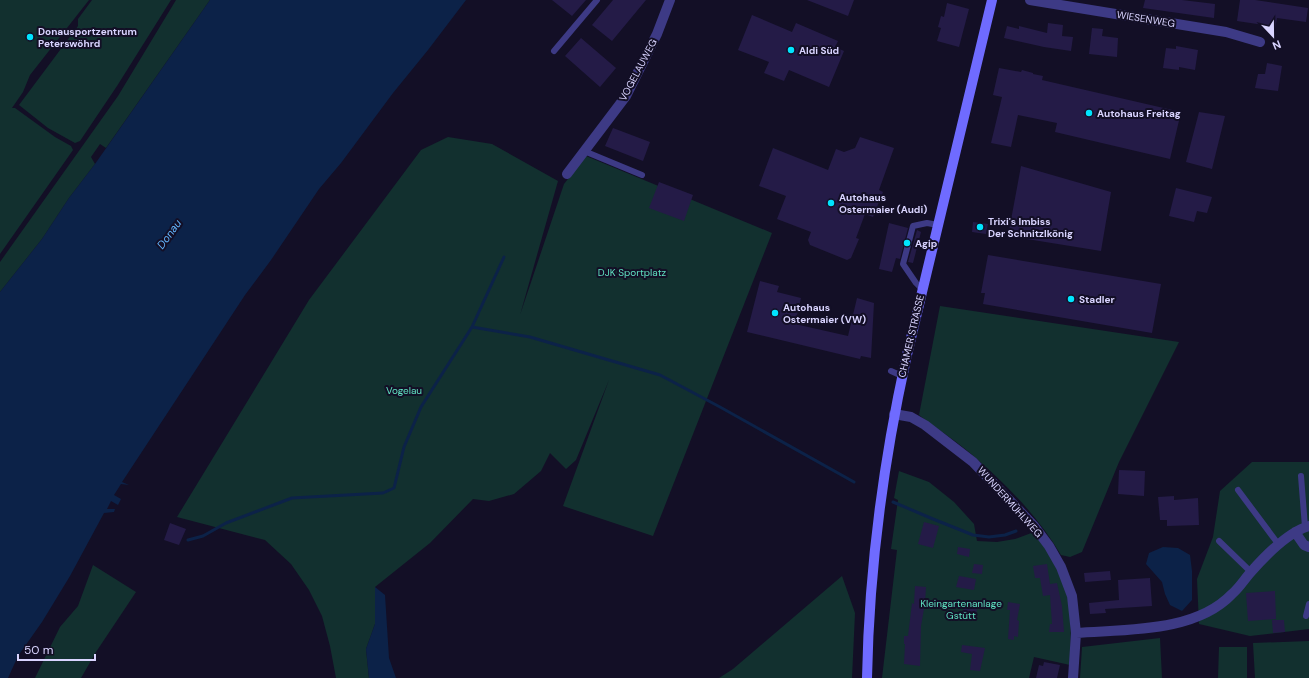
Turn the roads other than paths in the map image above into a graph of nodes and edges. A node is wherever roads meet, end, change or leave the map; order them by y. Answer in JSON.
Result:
{"nodes":[{"id":1,"x":597,"y":0,"type":"edge"},
{"id":2,"x":670,"y":0,"type":"edge"},
{"id":3,"x":992,"y":0,"type":"edge"},
{"id":4,"x":1030,"y":0,"type":"edge"},
{"id":5,"x":1260,"y":42,"type":"dead end"},
{"id":6,"x":554,"y":51,"type":"dead end"},
{"id":7,"x":584,"y":151,"type":"junction"},
{"id":8,"x":567,"y":174,"type":"dead end"},
{"id":9,"x":642,"y":175,"type":"dead end"},
{"id":10,"x":938,"y":225,"type":"junction"},
{"id":11,"x":922,"y":289,"type":"junction"},
{"id":12,"x":890,"y":371,"type":"dead end"},
{"id":13,"x":902,"y":376,"type":"junction"},
{"id":14,"x":894,"y":414,"type":"junction"},
{"id":15,"x":1301,"y":476,"type":"dead end"},
{"id":16,"x":1238,"y":490,"type":"dead end"},
{"id":17,"x":1307,"y":526,"type":"edge"},
{"id":18,"x":1295,"y":532,"type":"junction"},
{"id":19,"x":1219,"y":541,"type":"dead end"},
{"id":20,"x":1279,"y":545,"type":"junction"},
{"id":21,"x":1309,"y":547,"type":"edge"},
{"id":22,"x":1251,"y":572,"type":"junction"},
{"id":23,"x":1309,"y":604,"type":"edge"},
{"id":24,"x":1306,"y":616,"type":"dead end"},
{"id":25,"x":1076,"y":633,"type":"junction"},
{"id":26,"x":867,"y":678,"type":"edge"},
{"id":27,"x":1073,"y":678,"type":"edge"}],
"edges":[{"from":1,"to":6,"type":"lane"},
{"from":2,"to":7,"type":"street","name":"VOGELAUWEG"},
{"from":3,"to":10,"type":"main road","name":"CHAMER STRASSE"},
{"from":4,"to":5,"type":"street","name":"WIESENWEG"},
{"from":7,"to":8,"type":"street","name":"VOGELAUWEG"},
{"from":7,"to":9,"type":"lane"},
{"from":10,"to":11,"type":"main road","name":"CHAMER STRASSE"},
{"from":10,"to":11,"type":"lane"},
{"from":11,"to":13,"type":"main road","name":"CHAMER STRASSE"},
{"from":12,"to":13,"type":"lane"},
{"from":13,"to":14,"type":"main road","name":"CHAMER STRASSE"},
{"from":14,"to":25,"type":"street","name":"WUNDERMÜHLWEG"},
{"from":14,"to":26,"type":"main road","name":"CHAMER STRASSE"},
{"from":15,"to":17,"type":"lane"},
{"from":16,"to":20,"type":"lane"},
{"from":17,"to":18,"type":"street"},
{"from":18,"to":20,"type":"street"},
{"from":18,"to":21,"type":"street"},
{"from":19,"to":22,"type":"lane"},
{"from":20,"to":22,"type":"street"},
{"from":22,"to":25,"type":"street"},
{"from":23,"to":24,"type":"lane"},
{"from":25,"to":27,"type":"street","name":"WUNDERMÜHLWEG"}]}
